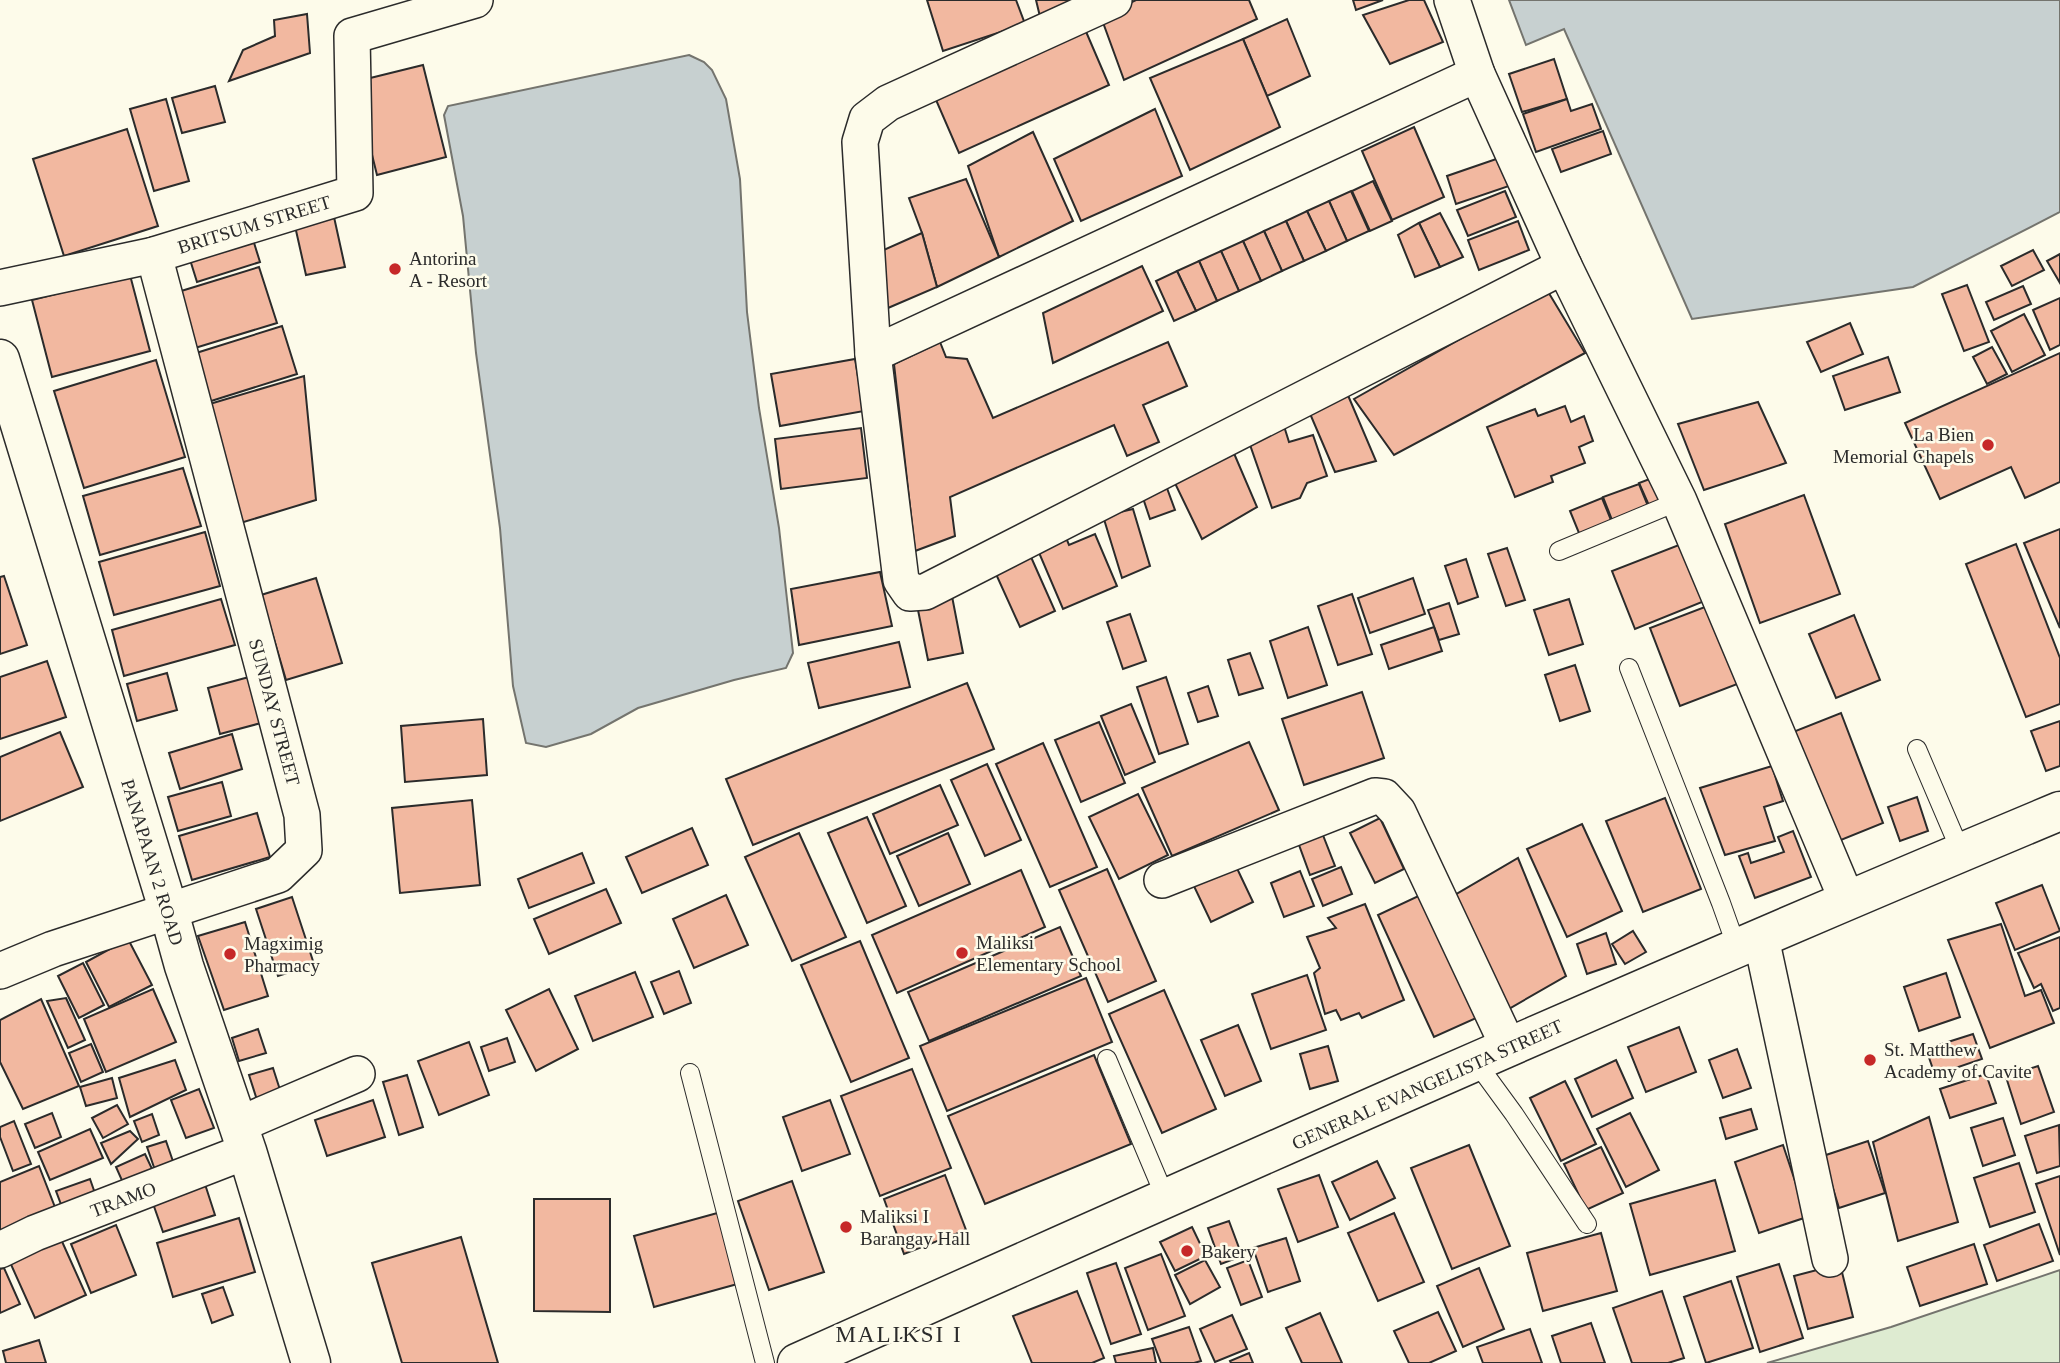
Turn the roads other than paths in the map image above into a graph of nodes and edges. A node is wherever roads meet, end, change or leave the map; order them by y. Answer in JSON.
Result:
{"nodes":[{"id":1,"x":475,"y":0,"type":"edge"},
{"id":2,"x":1114,"y":0,"type":"edge"},
{"id":3,"x":1452,"y":0,"type":"edge"},
{"id":4,"x":1477,"y":74,"type":"junction"},
{"id":5,"x":154,"y":255,"type":"junction"},
{"id":6,"x":1564,"y":266,"type":"junction"},
{"id":7,"x":0,"y":288,"type":"edge"},
{"id":8,"x":873,"y":354,"type":"junction"},
{"id":9,"x":0,"y":359,"type":"edge"},
{"id":10,"x":1679,"y":501,"type":"junction"},
{"id":11,"x":1559,"y":551,"type":"dead end"},
{"id":12,"x":1629,"y":668,"type":"dead end"},
{"id":13,"x":1917,"y":749,"type":"dead end"},
{"id":14,"x":2060,"y":811,"type":"edge"},
{"id":15,"x":1961,"y":852,"type":"junction"},
{"id":16,"x":1162,"y":880,"type":"dead end"},
{"id":17,"x":1847,"y":900,"type":"junction"},
{"id":18,"x":169,"y":912,"type":"junction"},
{"id":19,"x":1749,"y":943,"type":"junction"},
{"id":20,"x":0,"y":971,"type":"edge"},
{"id":21,"x":1492,"y":1055,"type":"junction"},
{"id":22,"x":1107,"y":1059,"type":"dead end"},
{"id":23,"x":690,"y":1073,"type":"dead end"},
{"id":24,"x":357,"y":1074,"type":"dead end"},
{"id":25,"x":242,"y":1138,"type":"junction"},
{"id":26,"x":1166,"y":1199,"type":"junction"},
{"id":27,"x":1587,"y":1224,"type":"dead end"},
{"id":28,"x":0,"y":1250,"type":"edge"},
{"id":29,"x":1830,"y":1259,"type":"dead end"},
{"id":30,"x":312,"y":1363,"type":"edge"},
{"id":31,"x":765,"y":1363,"type":"edge"},
{"id":32,"x":797,"y":1363,"type":"edge"}],
"edges":[{"from":1,"to":5,"type":"street","name":"BRITSUM STREET"},
{"from":2,"to":8,"type":"street"},
{"from":3,"to":4,"type":"street"},
{"from":4,"to":6,"type":"street"},
{"from":4,"to":8,"type":"street"},
{"from":5,"to":7,"type":"street","name":"BRITSUM STREET"},
{"from":5,"to":18,"type":"street","name":"SUNDAY STREET"},
{"from":6,"to":8,"type":"street"},
{"from":6,"to":10,"type":"street"},
{"from":9,"to":18,"type":"main road","name":"PANAPAAN 2 ROAD"},
{"from":10,"to":11,"type":"lane"},
{"from":10,"to":17,"type":"street"},
{"from":12,"to":19,"type":"lane"},
{"from":13,"to":15,"type":"lane"},
{"from":14,"to":15,"type":"main road","name":"GENERAL EVANGELISTA STREET"},
{"from":15,"to":17,"type":"main road","name":"GENERAL EVANGELISTA STREET"},
{"from":16,"to":21,"type":"street"},
{"from":17,"to":19,"type":"main road","name":"GENERAL EVANGELISTA STREET"},
{"from":18,"to":20,"type":"street","name":"SUNDAY STREET"},
{"from":18,"to":25,"type":"main road","name":"PANAPAAN 2 ROAD"},
{"from":19,"to":21,"type":"main road","name":"GENERAL EVANGELISTA STREET"},
{"from":19,"to":29,"type":"street"},
{"from":21,"to":26,"type":"main road","name":"GENERAL EVANGELISTA STREET"},
{"from":21,"to":27,"type":"lane"},
{"from":22,"to":26,"type":"lane"},
{"from":23,"to":31,"type":"lane"},
{"from":24,"to":25,"type":"street","name":"TRAMO"},
{"from":25,"to":28,"type":"street","name":"TRAMO"},
{"from":25,"to":30,"type":"main road","name":"PANAPAAN 2 ROAD"},
{"from":26,"to":32,"type":"main road","name":"GENERAL EVANGELISTA STREET"}]}
